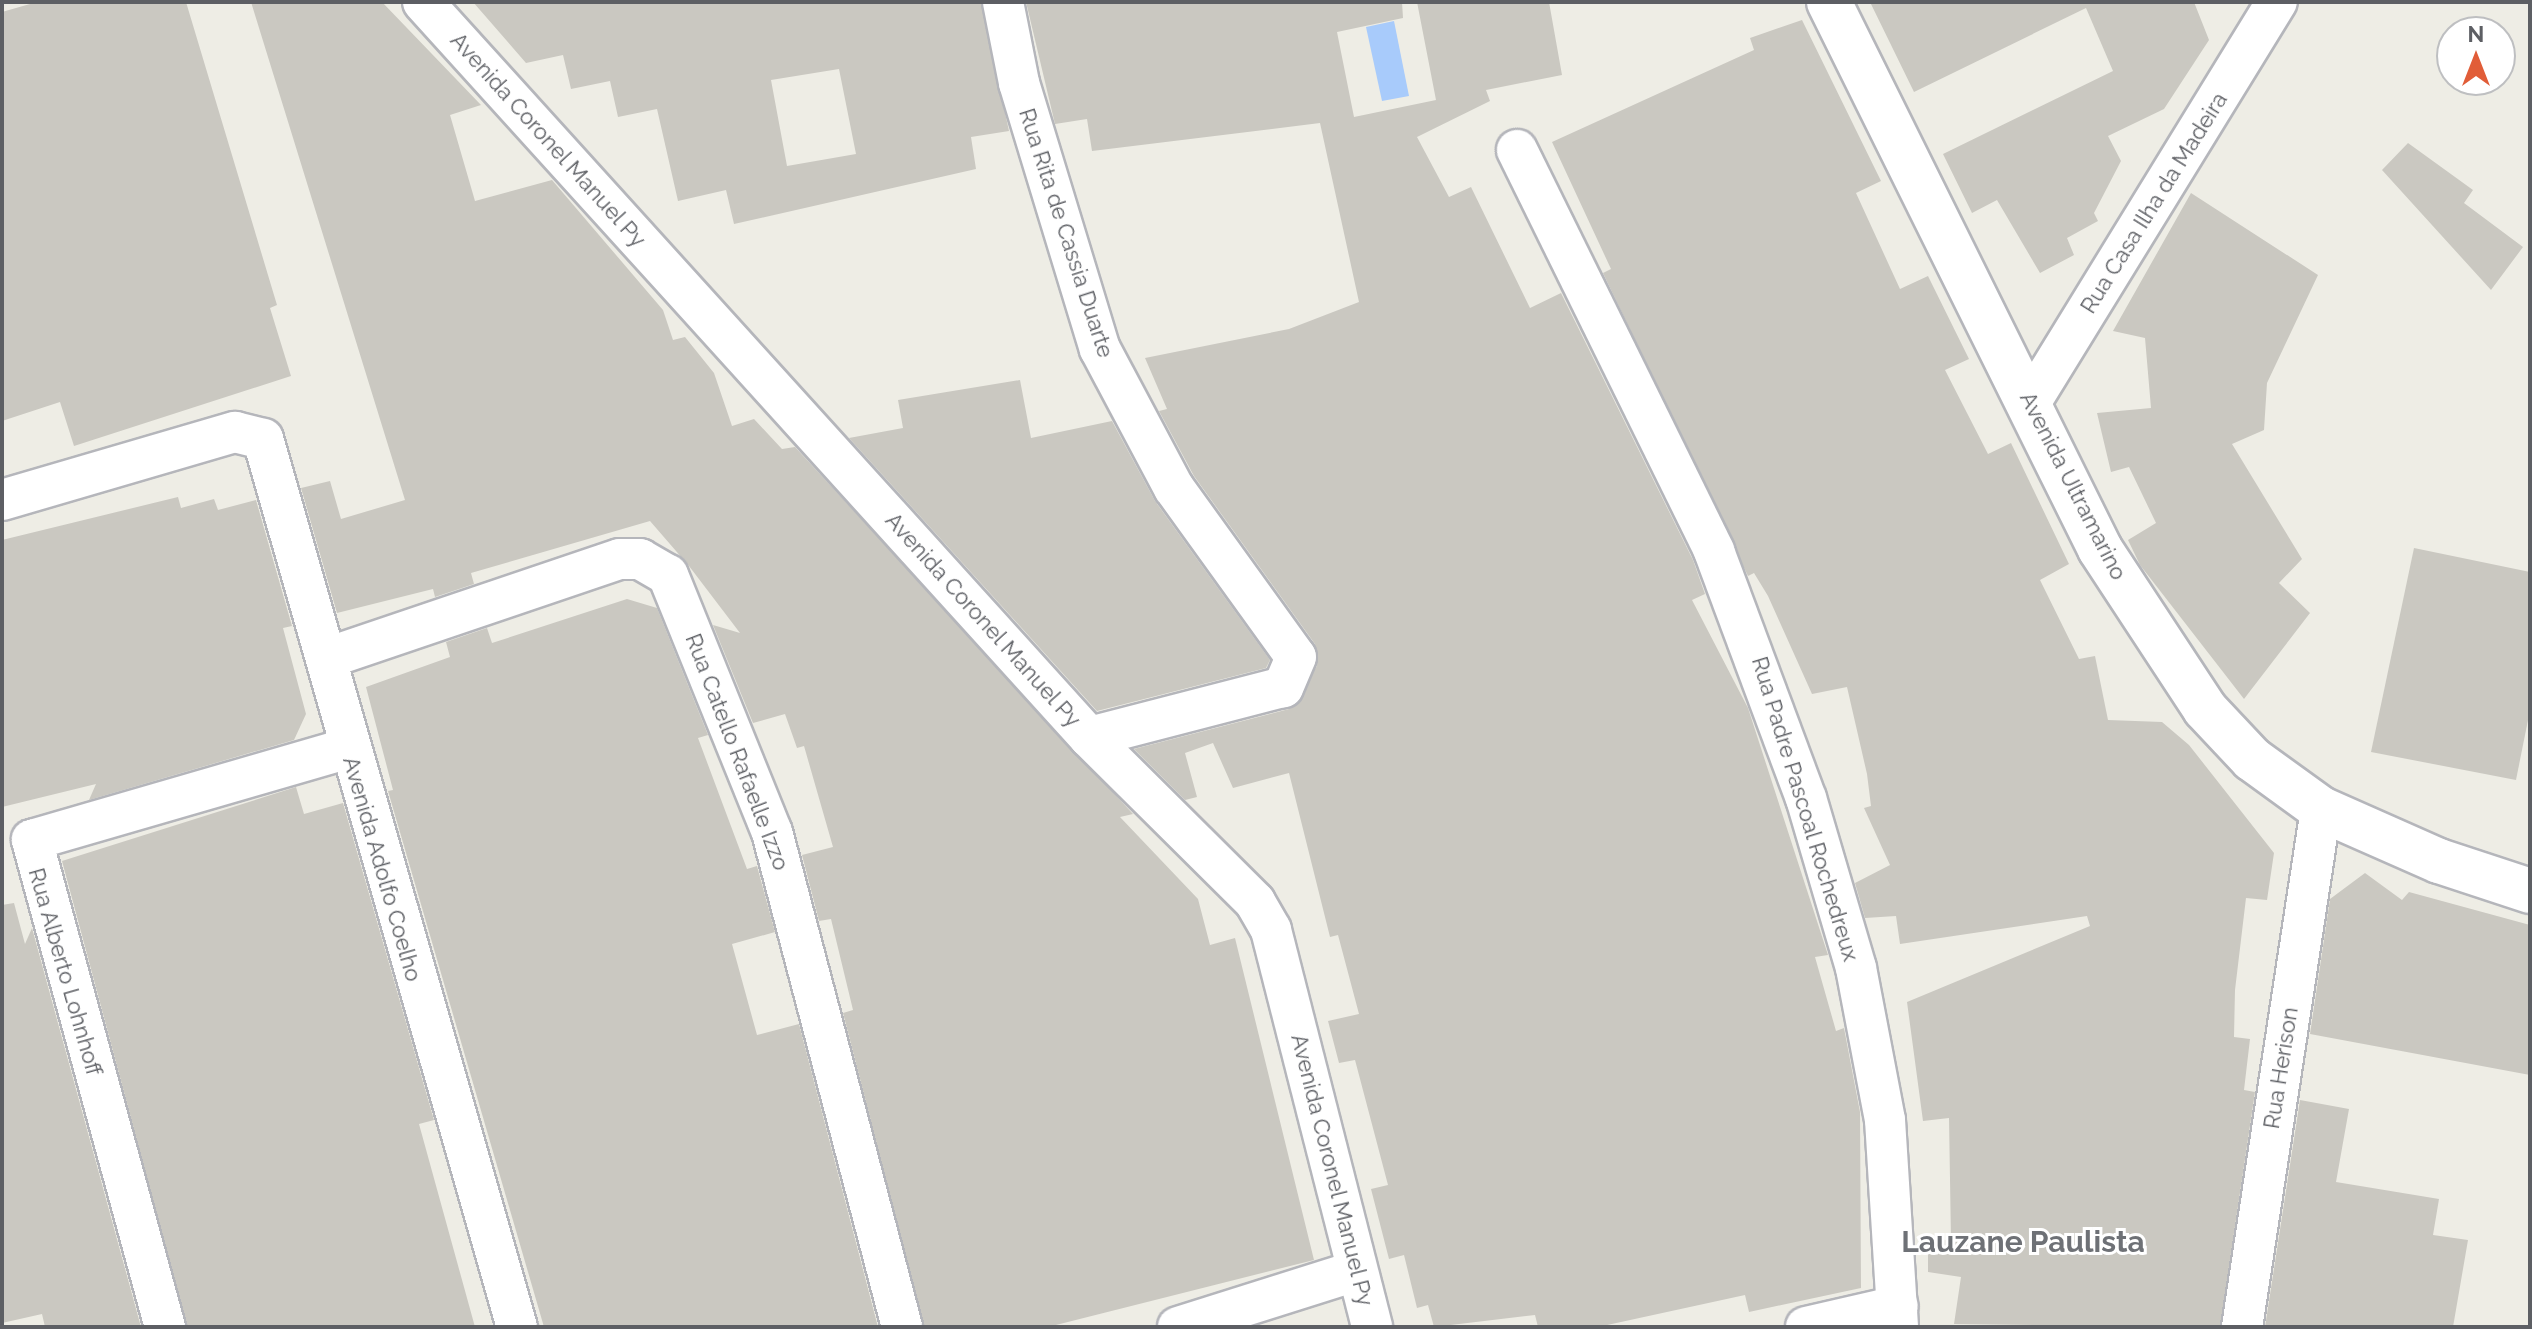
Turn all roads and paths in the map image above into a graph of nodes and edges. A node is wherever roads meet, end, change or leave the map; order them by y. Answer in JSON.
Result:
{"nodes":[{"id":1,"x":423,"y":2,"type":"edge"},
{"id":2,"x":1003,"y":2,"type":"edge"},
{"id":3,"x":1829,"y":2,"type":"edge"},
{"id":4,"x":2277,"y":2,"type":"edge"},
{"id":5,"x":1517,"y":150,"type":"dead end"},
{"id":6,"x":2030,"y":403,"type":"junction"},
{"id":7,"x":2,"y":500,"type":"edge"},
{"id":8,"x":327,"y":658,"type":"junction"},
{"id":9,"x":1089,"y":737,"type":"junction"},
{"id":10,"x":346,"y":749,"type":"junction"},
{"id":11,"x":2321,"y":809,"type":"junction"},
{"id":12,"x":2530,"y":891,"type":"edge"},
{"id":13,"x":1356,"y":1271,"type":"junction"},
{"id":14,"x":1898,"y":1317,"type":"edge"},
{"id":15,"x":165,"y":1327,"type":"edge"},
{"id":16,"x":517,"y":1327,"type":"edge"},
{"id":17,"x":902,"y":1327,"type":"edge"},
{"id":18,"x":1178,"y":1327,"type":"edge"},
{"id":19,"x":1372,"y":1327,"type":"edge"},
{"id":20,"x":1806,"y":1327,"type":"edge"},
{"id":21,"x":2242,"y":1327,"type":"edge"}],
"edges":[{"from":1,"to":9,"type":"street","name":"Avenida Coronel Manuel Py"},
{"from":2,"to":9,"type":"street","name":"Rua Rita de Cassia Duarte"},
{"from":3,"to":6,"type":"street","name":"Avenida Ultramarino"},
{"from":4,"to":6,"type":"street","name":"Rua Casa Ilha da Madeira"},
{"from":5,"to":14,"type":"street","name":"Rua Padre Pascoal Rochedreux"},
{"from":6,"to":11,"type":"street","name":"Avenida Ultramarino"},
{"from":7,"to":8,"type":"street","name":"Avenida Adolfo Coelho"},
{"from":8,"to":10,"type":"street","name":"Avenida Adolfo Coelho"},
{"from":8,"to":17,"type":"street","name":"Rua Catello Rafaelle Izzo"},
{"from":9,"to":13,"type":"street","name":"Avenida Coronel Manuel Py"},
{"from":10,"to":15,"type":"street","name":"Rua Alberto Lohnhoff"},
{"from":10,"to":16,"type":"street","name":"Avenida Adolfo Coelho"},
{"from":11,"to":12,"type":"street","name":"Avenida Ultramarino"},
{"from":11,"to":21,"type":"street","name":"Rua Herison"},
{"from":13,"to":18,"type":"street"},
{"from":13,"to":19,"type":"street","name":"Avenida Coronel Manuel Py"},
{"from":14,"to":20,"type":"street"}]}
